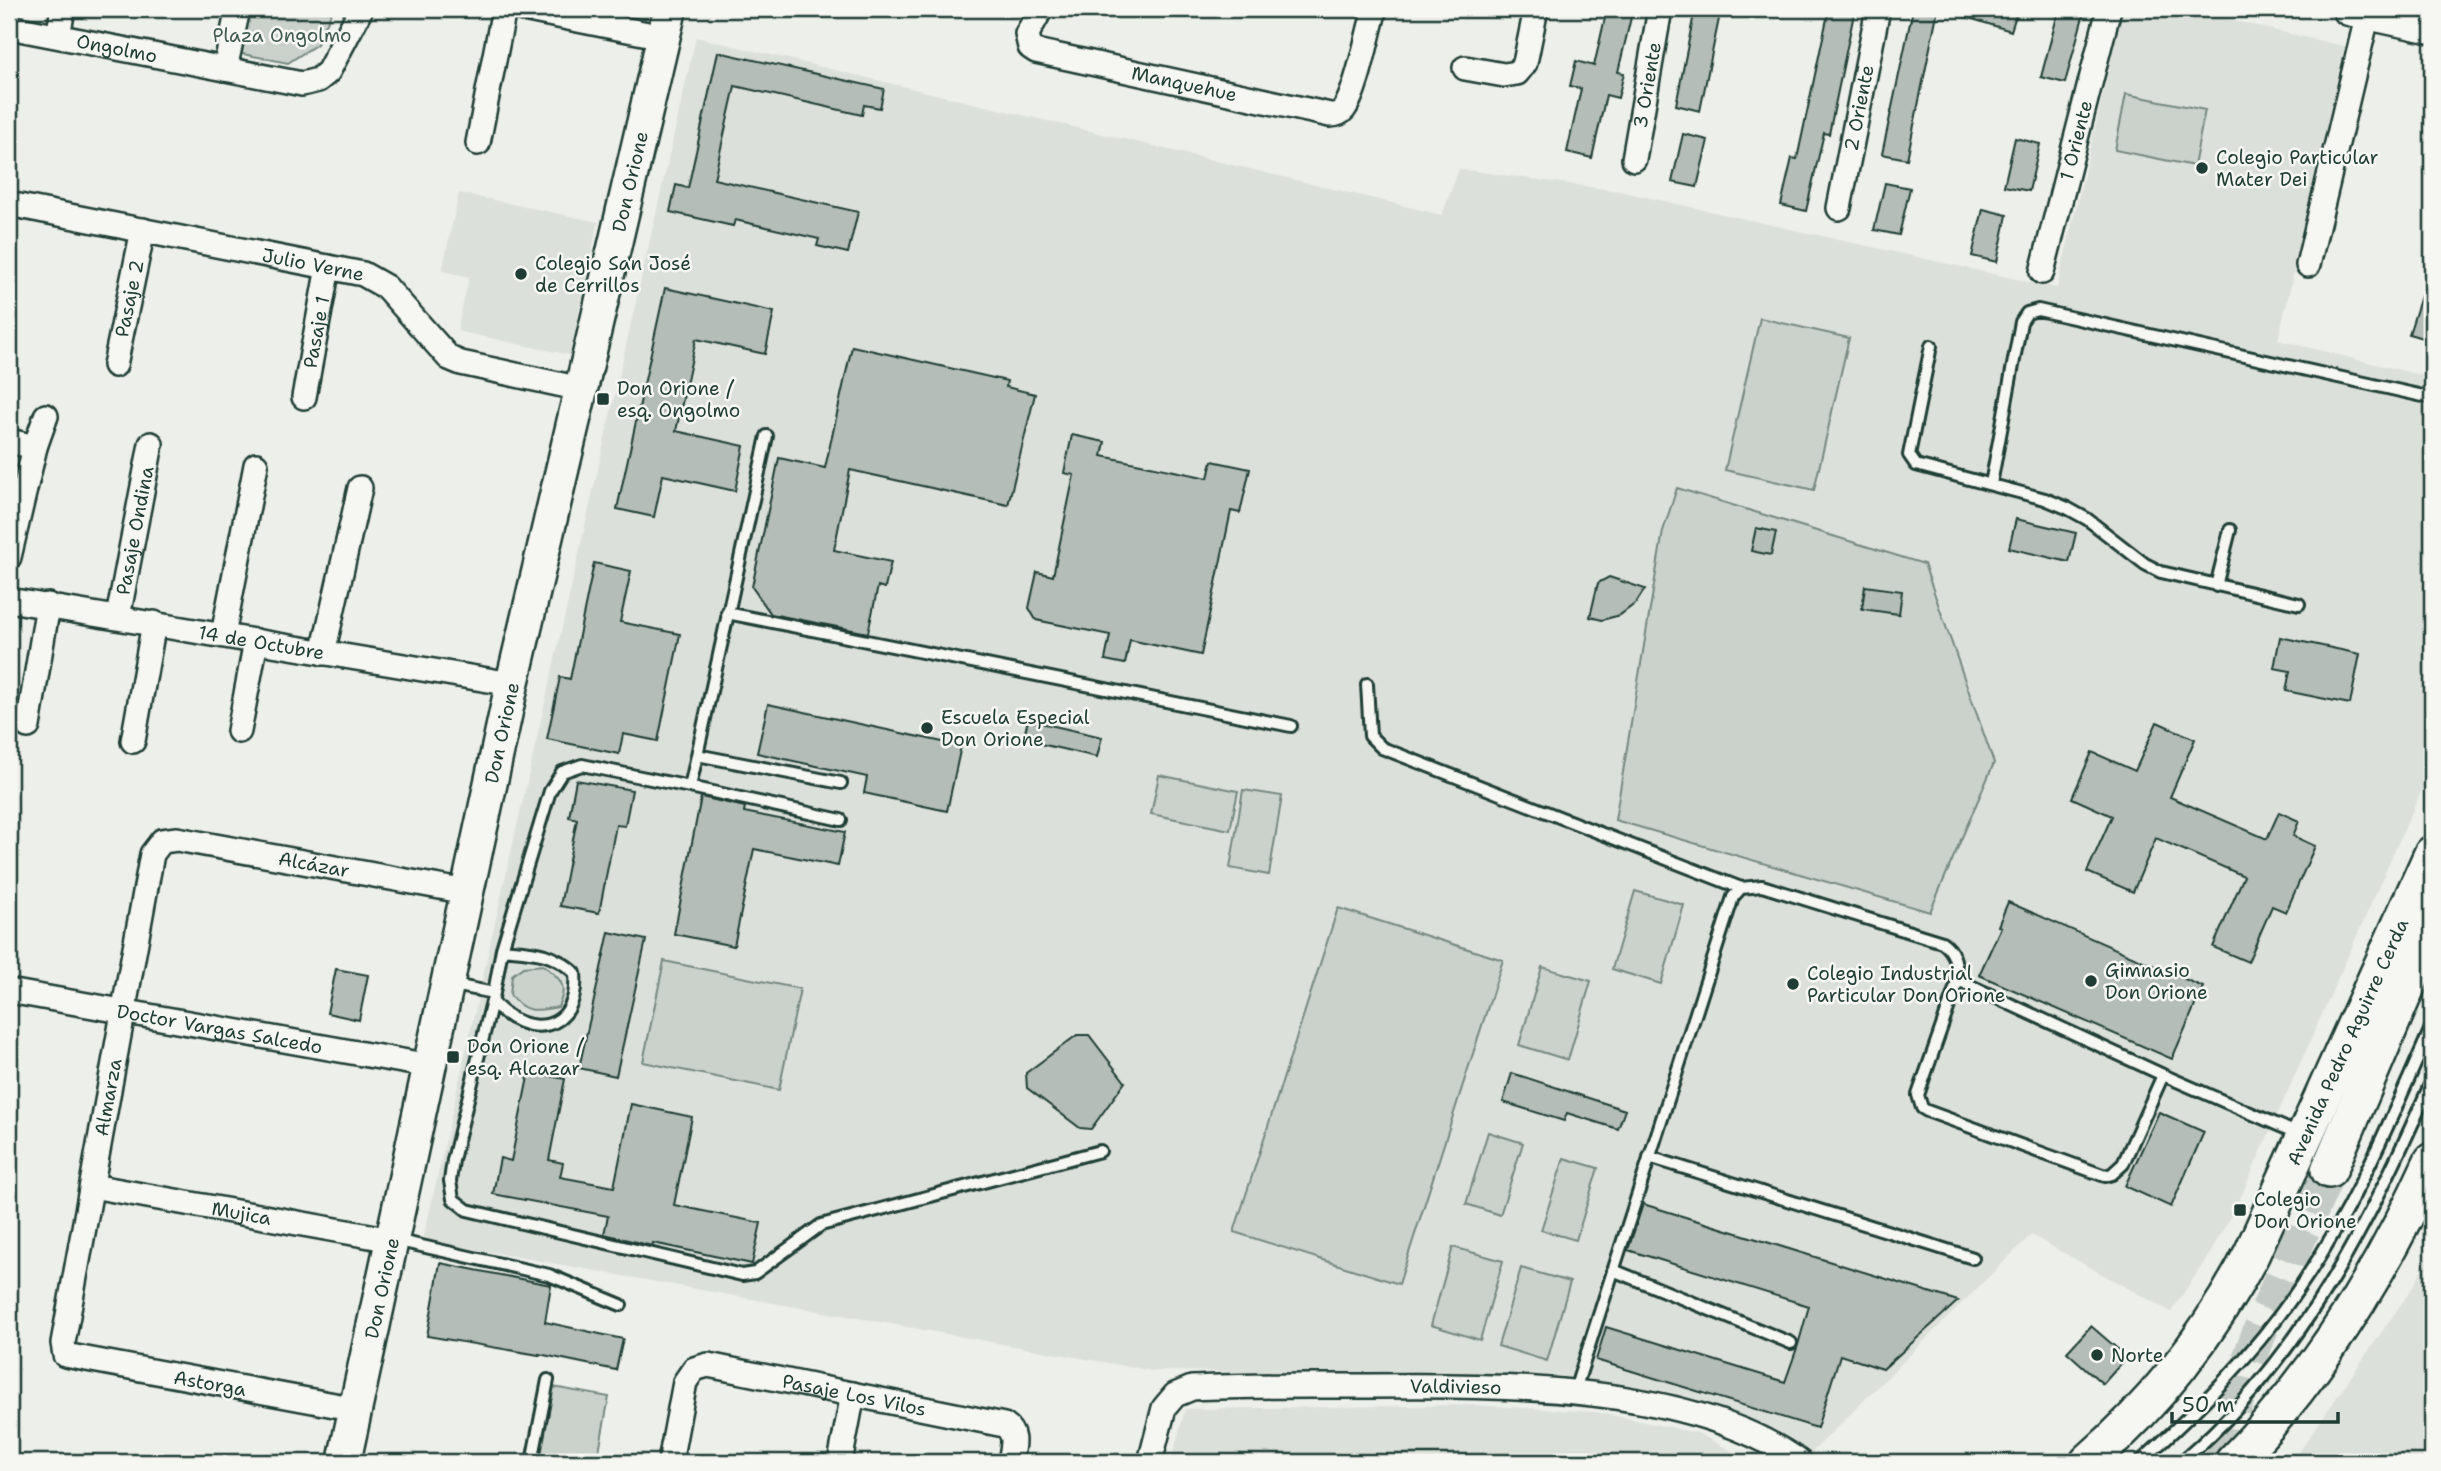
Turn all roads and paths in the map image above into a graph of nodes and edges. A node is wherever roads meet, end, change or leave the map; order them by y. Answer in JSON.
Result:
{"nodes":[{"id":1,"x":63,"y":9,"type":"edge"},
{"id":2,"x":238,"y":9,"type":"edge"},
{"id":3,"x":360,"y":9,"type":"edge"},
{"id":4,"x":504,"y":9,"type":"edge"},
{"id":5,"x":523,"y":9,"type":"edge"},
{"id":6,"x":1041,"y":9,"type":"edge"},
{"id":7,"x":1375,"y":9,"type":"edge"},
{"id":8,"x":1536,"y":9,"type":"edge"},
{"id":9,"x":1660,"y":9,"type":"edge"},
{"id":10,"x":1878,"y":9,"type":"edge"},
{"id":11,"x":2109,"y":9,"type":"edge"},
{"id":12,"x":2358,"y":11,"type":"edge"},
{"id":13,"x":2422,"y":20,"type":"edge"},
{"id":14,"x":667,"y":23,"type":"edge"},
{"id":15,"x":9,"y":27,"type":"edge"},
{"id":16,"x":58,"y":36,"type":"junction"},
{"id":17,"x":1465,"y":68,"type":"dead end"},
{"id":18,"x":225,"y":69,"type":"junction"},
{"id":19,"x":478,"y":143,"type":"dead end"},
{"id":20,"x":1634,"y":159,"type":"dead end"},
{"id":21,"x":9,"y":204,"type":"edge"},
{"id":22,"x":1839,"y":208,"type":"dead end"},
{"id":23,"x":143,"y":230,"type":"junction"},
{"id":24,"x":2308,"y":265,"type":"dead end"},
{"id":25,"x":328,"y":267,"type":"junction"},
{"id":26,"x":2042,"y":272,"type":"dead end"},
{"id":27,"x":1931,"y":346,"type":"dead end"},
{"id":28,"x":114,"y":365,"type":"dead end"},
{"id":29,"x":581,"y":389,"type":"junction"},
{"id":30,"x":304,"y":397,"type":"dead end"},
{"id":31,"x":2432,"y":397,"type":"edge"},
{"id":32,"x":46,"y":416,"type":"dead end"},
{"id":33,"x":766,"y":436,"type":"dead end"},
{"id":34,"x":9,"y":441,"type":"edge"},
{"id":35,"x":151,"y":444,"type":"dead end"},
{"id":36,"x":35,"y":447,"type":"junction"},
{"id":37,"x":256,"y":465,"type":"dead end"},
{"id":38,"x":1991,"y":484,"type":"junction"},
{"id":39,"x":360,"y":488,"type":"dead end"},
{"id":40,"x":2230,"y":530,"type":"dead end"},
{"id":41,"x":9,"y":557,"type":"edge"},
{"id":42,"x":2216,"y":586,"type":"junction"},
{"id":43,"x":9,"y":600,"type":"edge"},
{"id":44,"x":2299,"y":604,"type":"dead end"},
{"id":45,"x":48,"y":606,"type":"junction"},
{"id":46,"x":727,"y":613,"type":"junction"},
{"id":47,"x":118,"y":617,"type":"junction"},
{"id":48,"x":154,"y":624,"type":"junction"},
{"id":49,"x":223,"y":635,"type":"junction"},
{"id":50,"x":256,"y":641,"type":"junction"},
{"id":51,"x":323,"y":653,"type":"junction"},
{"id":52,"x":512,"y":684,"type":"junction"},
{"id":53,"x":1367,"y":684,"type":"dead end"},
{"id":54,"x":28,"y":726,"type":"dead end"},
{"id":55,"x":1291,"y":726,"type":"dead end"},
{"id":56,"x":239,"y":731,"type":"dead end"},
{"id":57,"x":133,"y":741,"type":"dead end"},
{"id":58,"x":697,"y":755,"type":"junction"},
{"id":59,"x":841,"y":783,"type":"dead end"},
{"id":60,"x":690,"y":787,"type":"junction"},
{"id":61,"x":841,"y":820,"type":"dead end"},
{"id":62,"x":162,"y":841,"type":"joint"},
{"id":63,"x":2432,"y":854,"type":"edge"},
{"id":64,"x":1741,"y":888,"type":"junction"},
{"id":65,"x":467,"y":892,"type":"junction"},
{"id":66,"x":2432,"y":928,"type":"edge"},
{"id":67,"x":502,"y":949,"type":"junction"},
{"id":68,"x":1958,"y":980,"type":"junction"},
{"id":69,"x":447,"y":984,"type":"junction"},
{"id":70,"x":9,"y":990,"type":"edge"},
{"id":71,"x":493,"y":997,"type":"junction"},
{"id":72,"x":124,"y":1013,"type":"junction"},
{"id":73,"x":2432,"y":1026,"type":"edge"},
{"id":74,"x":430,"y":1066,"type":"junction"},
{"id":75,"x":2164,"y":1075,"type":"junction"},
{"id":76,"x":2432,"y":1080,"type":"edge"},
{"id":77,"x":2305,"y":1136,"type":"junction"},
{"id":78,"x":1100,"y":1151,"type":"dead end"},
{"id":79,"x":1649,"y":1157,"type":"junction"},
{"id":80,"x":2432,"y":1161,"type":"edge"},
{"id":81,"x":2329,"y":1170,"type":"tunnel mouth"},
{"id":82,"x":92,"y":1186,"type":"junction"},
{"id":83,"x":392,"y":1240,"type":"junction"},
{"id":84,"x":1973,"y":1258,"type":"dead end"},
{"id":85,"x":1613,"y":1270,"type":"junction"},
{"id":86,"x":621,"y":1305,"type":"dead end"},
{"id":87,"x":1791,"y":1343,"type":"dead end"},
{"id":88,"x":65,"y":1355,"type":"joint"},
{"id":89,"x":548,"y":1380,"type":"dead end"},
{"id":90,"x":1574,"y":1393,"type":"junction"},
{"id":91,"x":853,"y":1394,"type":"junction"},
{"id":92,"x":356,"y":1409,"type":"junction"},
{"id":93,"x":2276,"y":1415,"type":"junction"},
{"id":94,"x":344,"y":1462,"type":"edge"},
{"id":95,"x":532,"y":1462,"type":"edge"},
{"id":96,"x":670,"y":1462,"type":"edge"},
{"id":97,"x":840,"y":1462,"type":"edge"},
{"id":98,"x":1010,"y":1462,"type":"edge"},
{"id":99,"x":1150,"y":1462,"type":"edge"},
{"id":100,"x":1800,"y":1462,"type":"edge"},
{"id":101,"x":2088,"y":1462,"type":"edge"},
{"id":102,"x":2140,"y":1462,"type":"edge"},
{"id":103,"x":2181,"y":1462,"type":"edge"},
{"id":104,"x":2233,"y":1462,"type":"edge"},
{"id":105,"x":2264,"y":1462,"type":"edge"}],
"edges":[{"from":1,"to":16,"type":"street"},
{"from":2,"to":18,"type":"street"},
{"from":3,"to":18,"type":"street","name":"Ongolmo"},
{"from":4,"to":19,"type":"street"},
{"from":5,"to":14,"type":"street"},
{"from":6,"to":7,"type":"street","name":"Manquehue"},
{"from":8,"to":17,"type":"street"},
{"from":9,"to":20,"type":"street","name":"3 Oriente"},
{"from":10,"to":22,"type":"street","name":"2 Oriente"},
{"from":11,"to":26,"type":"street","name":"1 Oriente"},
{"from":12,"to":13,"type":"street"},
{"from":12,"to":24,"type":"street"},
{"from":14,"to":29,"type":"street","name":"Don Orione"},
{"from":15,"to":16,"type":"street","name":"Ongolmo"},
{"from":16,"to":18,"type":"street","name":"Ongolmo"},
{"from":21,"to":23,"type":"street","name":"Julio Verne"},
{"from":23,"to":25,"type":"street","name":"Julio Verne"},
{"from":23,"to":28,"type":"street","name":"Pasaje 2"},
{"from":25,"to":29,"type":"street","name":"Julio Verne"},
{"from":25,"to":30,"type":"street","name":"Pasaje 1"},
{"from":27,"to":38,"type":"lane"},
{"from":29,"to":52,"type":"street","name":"Don Orione"},
{"from":31,"to":38,"type":"lane"},
{"from":32,"to":36,"type":"street"},
{"from":33,"to":46,"type":"lane"},
{"from":34,"to":36,"type":"street"},
{"from":35,"to":47,"type":"street","name":"Pasaje Ondina"},
{"from":36,"to":41,"type":"street"},
{"from":37,"to":49,"type":"street"},
{"from":38,"to":42,"type":"lane"},
{"from":39,"to":51,"type":"street"},
{"from":40,"to":42,"type":"lane"},
{"from":42,"to":44,"type":"lane"},
{"from":43,"to":45,"type":"street","name":"14 de Octubre"},
{"from":45,"to":47,"type":"street","name":"14 de Octubre"},
{"from":45,"to":54,"type":"street"},
{"from":46,"to":55,"type":"lane"},
{"from":46,"to":58,"type":"lane"},
{"from":47,"to":48,"type":"street","name":"14 de Octubre"},
{"from":48,"to":49,"type":"street","name":"14 de Octubre"},
{"from":48,"to":57,"type":"street"},
{"from":49,"to":50,"type":"street","name":"14 de Octubre"},
{"from":50,"to":51,"type":"street","name":"14 de Octubre"},
{"from":50,"to":56,"type":"street"},
{"from":51,"to":52,"type":"street","name":"14 de Octubre"},
{"from":52,"to":65,"type":"street","name":"Don Orione"},
{"from":53,"to":64,"type":"lane"},
{"from":58,"to":59,"type":"lane"},
{"from":58,"to":60,"type":"lane"},
{"from":60,"to":61,"type":"lane"},
{"from":60,"to":67,"type":"lane"},
{"from":62,"to":65,"type":"street","name":"Alcázar"},
{"from":62,"to":72,"type":"street","name":"Almarza"},
{"from":63,"to":77,"type":"main road","name":"Avenida Pedro Aguirre Cerda"},
{"from":64,"to":68,"type":"lane"},
{"from":64,"to":79,"type":"lane"},
{"from":65,"to":69,"type":"street","name":"Don Orione"},
{"from":66,"to":81,"type":"main road"},
{"from":67,"to":71,"type":"lane"},
{"from":67,"to":71,"type":"lane"},
{"from":68,"to":75,"type":"lane"},
{"from":68,"to":75,"type":"lane"},
{"from":69,"to":71,"type":"lane"},
{"from":69,"to":74,"type":"street","name":"Don Orione"},
{"from":70,"to":72,"type":"street","name":"Doctor Vargas Salcedo"},
{"from":71,"to":78,"type":"lane"},
{"from":72,"to":74,"type":"street","name":"Doctor Vargas Salcedo"},
{"from":72,"to":82,"type":"street","name":"Almarza"},
{"from":73,"to":102,"type":"lane"},
{"from":74,"to":83,"type":"street","name":"Don Orione"},
{"from":75,"to":77,"type":"lane"},
{"from":76,"to":103,"type":"lane"},
{"from":77,"to":101,"type":"main road","name":"Avenida Pedro Aguirre Cerda"},
{"from":79,"to":84,"type":"lane"},
{"from":79,"to":85,"type":"lane"},
{"from":80,"to":93,"type":"main road"},
{"from":82,"to":83,"type":"street","name":"Mujica"},
{"from":82,"to":88,"type":"street","name":"Almarza"},
{"from":83,"to":86,"type":"lane"},
{"from":83,"to":92,"type":"street","name":"Don Orione"},
{"from":85,"to":87,"type":"lane"},
{"from":85,"to":90,"type":"lane"},
{"from":88,"to":92,"type":"street","name":"Astorga"},
{"from":89,"to":95,"type":"lane"},
{"from":90,"to":99,"type":"street","name":"Valdivieso"},
{"from":90,"to":100,"type":"street","name":"Valdivieso"},
{"from":91,"to":96,"type":"street","name":"Pasaje Los Vilos"},
{"from":91,"to":97,"type":"street"},
{"from":91,"to":98,"type":"street","name":"Pasaje Los Vilos"},
{"from":92,"to":94,"type":"street","name":"Don Orione"},
{"from":93,"to":104,"type":"main road"},
{"from":93,"to":105,"type":"main road"}]}
